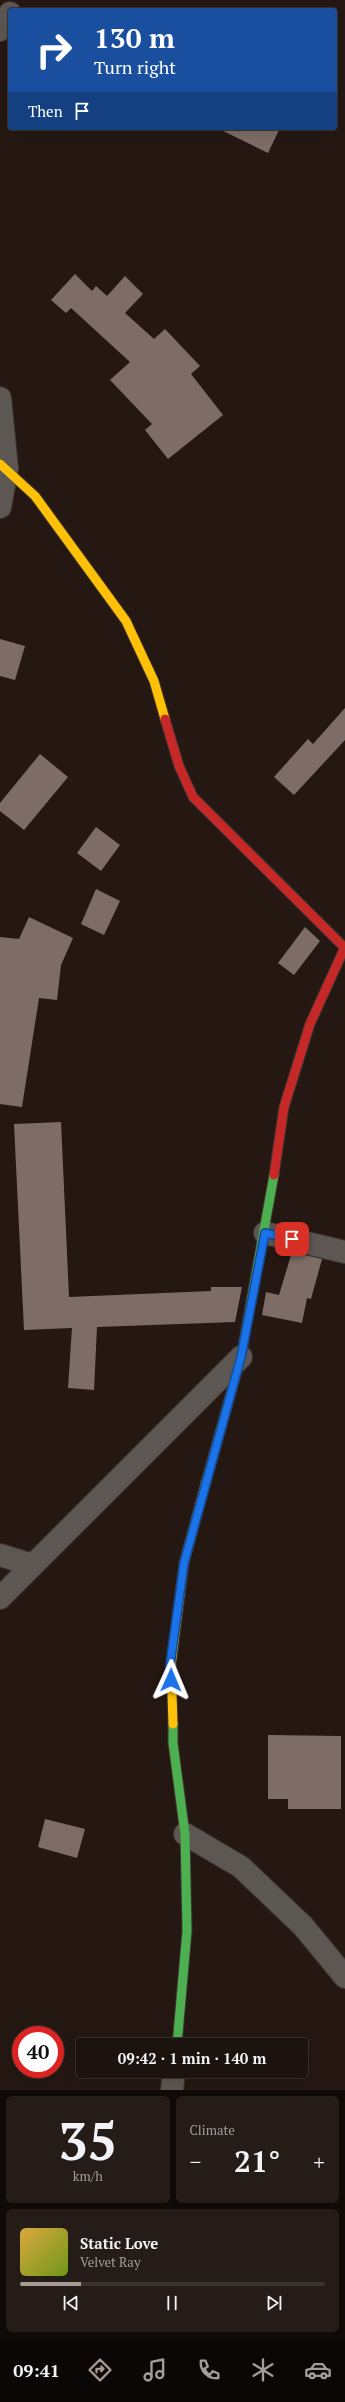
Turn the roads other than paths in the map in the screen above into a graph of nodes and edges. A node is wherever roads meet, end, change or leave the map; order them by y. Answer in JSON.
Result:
{"nodes":[{"id":1,"x":8,"y":16,"type":"edge"},
{"id":2,"x":0,"y":30,"type":"edge"},
{"id":3,"x":0,"y":398,"type":"edge"},
{"id":4,"x":4,"y":467,"type":"edge"},
{"id":5,"x":0,"y":507,"type":"edge"},
{"id":6,"x":345,"y":947,"type":"edge"},
{"id":7,"x":265,"y":1233,"type":"junction"},
{"id":8,"x":345,"y":1252,"type":"edge"},
{"id":9,"x":241,"y":1357,"type":"junction"},
{"id":10,"x":0,"y":1555,"type":"edge"},
{"id":11,"x":32,"y":1565,"type":"junction"},
{"id":12,"x":0,"y":1598,"type":"edge"},
{"id":13,"x":185,"y":1834,"type":"junction"},
{"id":14,"x":345,"y":1977,"type":"edge"},
{"id":15,"x":178,"y":2038,"type":"edge"},
{"id":16,"x":173,"y":2078,"type":"edge"},
{"id":17,"x":172,"y":2090,"type":"edge"}],
"edges":[{"from":1,"to":2,"type":"street"},
{"from":3,"to":4,"type":"street"},
{"from":4,"to":5,"type":"street"},
{"from":4,"to":6,"type":"street"},
{"from":6,"to":7,"type":"street"},
{"from":7,"to":8,"type":"street"},
{"from":7,"to":9,"type":"street"},
{"from":9,"to":11,"type":"street"},
{"from":9,"to":13,"type":"street"},
{"from":10,"to":11,"type":"street"},
{"from":11,"to":12,"type":"street"},
{"from":13,"to":14,"type":"street"},
{"from":13,"to":15,"type":"street"},
{"from":16,"to":17,"type":"street"}]}
